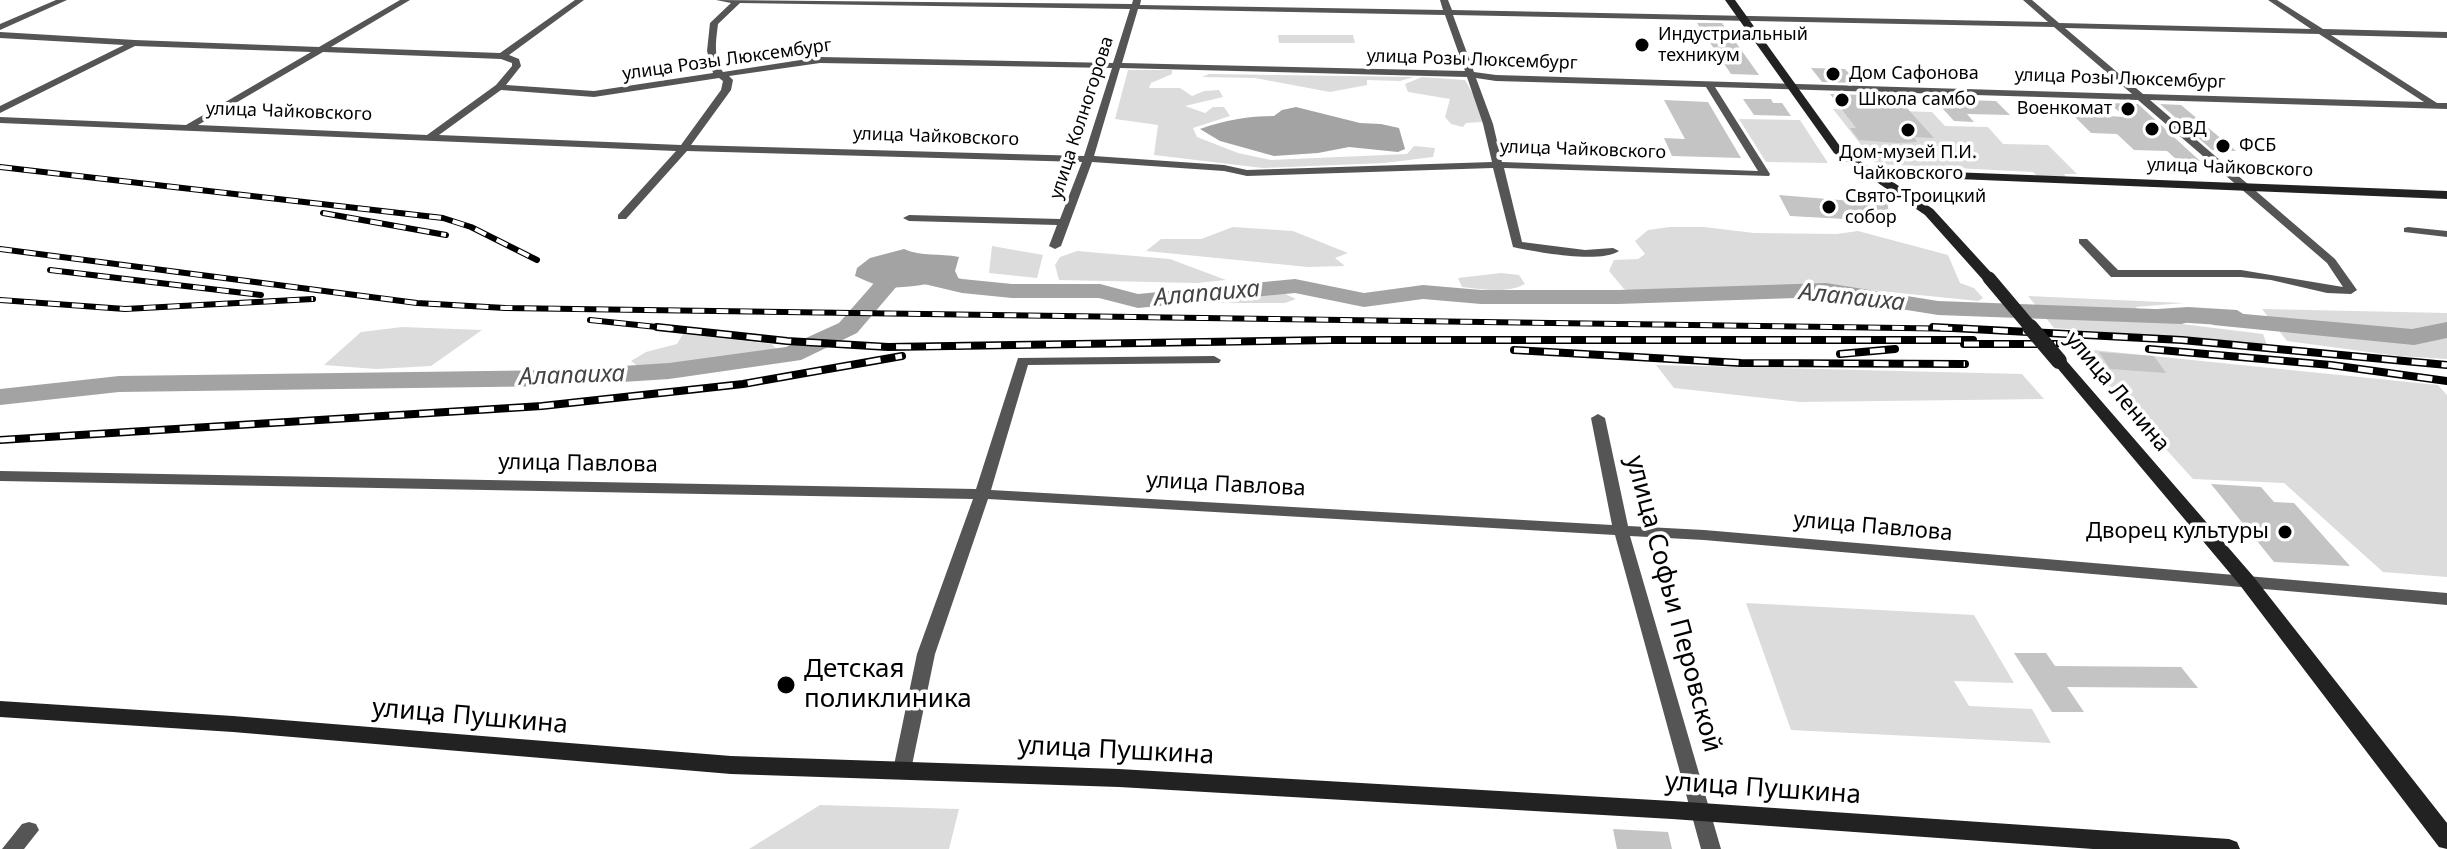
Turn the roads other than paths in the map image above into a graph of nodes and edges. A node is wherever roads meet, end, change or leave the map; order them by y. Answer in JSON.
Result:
{"nodes":[{"id":1,"x":63,"y":0,"type":"edge"},
{"id":2,"x":406,"y":0,"type":"edge"},
{"id":3,"x":580,"y":0,"type":"edge"},
{"id":4,"x":720,"y":0,"type":"edge"},
{"id":5,"x":1444,"y":0,"type":"edge"},
{"id":6,"x":1730,"y":0,"type":"edge"},
{"id":7,"x":2027,"y":0,"type":"edge"},
{"id":8,"x":2272,"y":0,"type":"edge"},
{"id":9,"x":737,"y":1,"type":"edge"},
{"id":10,"x":817,"y":1,"type":"edge"},
{"id":11,"x":1136,"y":3,"type":"edge"},
{"id":12,"x":1448,"y":13,"type":"junction"},
{"id":13,"x":1741,"y":17,"type":"junction"},
{"id":14,"x":2056,"y":25,"type":"junction"},
{"id":15,"x":0,"y":27,"type":"edge"},
{"id":16,"x":2322,"y":31,"type":"junction"},
{"id":17,"x":0,"y":35,"type":"edge"},
{"id":18,"x":2447,"y":35,"type":"edge"},
{"id":19,"x":135,"y":43,"type":"junction"},
{"id":20,"x":321,"y":49,"type":"junction"},
{"id":21,"x":508,"y":58,"type":"junction"},
{"id":22,"x":1116,"y":67,"type":"junction"},
{"id":23,"x":725,"y":75,"type":"junction"},
{"id":24,"x":1470,"y":75,"type":"junction"},
{"id":25,"x":1708,"y":83,"type":"junction"},
{"id":26,"x":1790,"y":85,"type":"junction"},
{"id":27,"x":499,"y":87,"type":"junction"},
{"id":28,"x":2141,"y":97,"type":"junction"},
{"id":29,"x":2436,"y":105,"type":"junction"},
{"id":30,"x":2447,"y":106,"type":"edge"},
{"id":31,"x":0,"y":110,"type":"edge"},
{"id":32,"x":2447,"y":113,"type":"edge"},
{"id":33,"x":0,"y":120,"type":"edge"},
{"id":34,"x":190,"y":126,"type":"junction"},
{"id":35,"x":431,"y":136,"type":"junction"},
{"id":36,"x":684,"y":148,"type":"junction"},
{"id":37,"x":1088,"y":159,"type":"junction"},
{"id":38,"x":1495,"y":165,"type":"junction"},
{"id":39,"x":1867,"y":172,"type":"junction"},
{"id":40,"x":1950,"y":175,"type":"junction"},
{"id":41,"x":2246,"y":187,"type":"junction"},
{"id":42,"x":1906,"y":194,"type":"junction"},
{"id":43,"x":2447,"y":195,"type":"edge"},
{"id":44,"x":622,"y":217,"type":"dead end"},
{"id":45,"x":909,"y":218,"type":"dead end"},
{"id":46,"x":1065,"y":222,"type":"junction"},
{"id":47,"x":2408,"y":230,"type":"dead end"},
{"id":48,"x":2447,"y":234,"type":"edge"},
{"id":49,"x":2083,"y":241,"type":"dead end"},
{"id":50,"x":1055,"y":246,"type":"dead end"},
{"id":51,"x":1613,"y":251,"type":"dead end"},
{"id":52,"x":1214,"y":360,"type":"dead end"},
{"id":53,"x":1598,"y":418,"type":"dead end"},
{"id":54,"x":0,"y":476,"type":"edge"},
{"id":55,"x":982,"y":494,"type":"junction"},
{"id":56,"x":1621,"y":530,"type":"junction"},
{"id":57,"x":2246,"y":580,"type":"junction"},
{"id":58,"x":2447,"y":599,"type":"edge"},
{"id":59,"x":0,"y":709,"type":"edge"},
{"id":60,"x":902,"y":770,"type":"junction"},
{"id":61,"x":1702,"y":812,"type":"junction"},
{"id":62,"x":29,"y":830,"type":"dead end"},
{"id":63,"x":2447,"y":840,"type":"edge"},
{"id":64,"x":12,"y":849,"type":"edge"},
{"id":65,"x":1711,"y":849,"type":"edge"},
{"id":66,"x":2229,"y":849,"type":"edge"}],
"edges":[{"from":1,"to":15,"type":"street"},
{"from":2,"to":20,"type":"street"},
{"from":3,"to":21,"type":"street"},
{"from":4,"to":9,"type":"street"},
{"from":5,"to":12,"type":"street"},
{"from":6,"to":13,"type":"street","name":"улица Ленина"},
{"from":7,"to":14,"type":"street"},
{"from":8,"to":16,"type":"street"},
{"from":9,"to":10,"type":"street"},
{"from":9,"to":23,"type":"street"},
{"from":10,"to":11,"type":"street"},
{"from":11,"to":12,"type":"street"},
{"from":11,"to":22,"type":"street","name":"улица Колногорова"},
{"from":12,"to":13,"type":"street"},
{"from":12,"to":24,"type":"street"},
{"from":13,"to":14,"type":"street"},
{"from":13,"to":26,"type":"street","name":"улица Ленина"},
{"from":14,"to":16,"type":"street"},
{"from":14,"to":28,"type":"street"},
{"from":16,"to":18,"type":"street"},
{"from":16,"to":29,"type":"street"},
{"from":17,"to":19,"type":"street"},
{"from":19,"to":20,"type":"street"},
{"from":19,"to":31,"type":"street"},
{"from":20,"to":21,"type":"street"},
{"from":20,"to":34,"type":"street"},
{"from":21,"to":27,"type":"street"},
{"from":22,"to":23,"type":"street","name":"улица Розы Люксембург"},
{"from":22,"to":24,"type":"street","name":"улица Розы Люксембург"},
{"from":22,"to":37,"type":"street","name":"улица Колногорова"},
{"from":23,"to":27,"type":"street","name":"улица Розы Люксембург"},
{"from":23,"to":36,"type":"street"},
{"from":24,"to":25,"type":"street","name":"улица Розы Люксембург"},
{"from":24,"to":38,"type":"street"},
{"from":25,"to":26,"type":"street","name":"улица Розы Люксембург"},
{"from":25,"to":38,"type":"street","name":"улица Чайковского"},
{"from":26,"to":28,"type":"street","name":"улица Розы Люксембург"},
{"from":26,"to":39,"type":"street","name":"улица Ленина"},
{"from":27,"to":35,"type":"street"},
{"from":28,"to":29,"type":"street","name":"улица Розы Люксембург"},
{"from":28,"to":41,"type":"street"},
{"from":29,"to":30,"type":"street","name":"улица Розы Люксембург"},
{"from":29,"to":32,"type":"street"},
{"from":33,"to":34,"type":"street","name":"улица Чайковского"},
{"from":34,"to":35,"type":"street","name":"улица Чайковского"},
{"from":35,"to":36,"type":"street","name":"улица Чайковского"},
{"from":36,"to":37,"type":"street","name":"улица Чайковского"},
{"from":36,"to":44,"type":"street"},
{"from":37,"to":38,"type":"street","name":"улица Чайковского"},
{"from":37,"to":46,"type":"street","name":"улица Колногорова"},
{"from":38,"to":51,"type":"street"},
{"from":39,"to":40,"type":"street","name":"улица Чайковского"},
{"from":39,"to":42,"type":"street","name":"улица Ленина"},
{"from":40,"to":41,"type":"street","name":"улица Чайковского"},
{"from":40,"to":42,"type":"street"},
{"from":41,"to":43,"type":"street","name":"улица Чайковского"},
{"from":41,"to":49,"type":"street"},
{"from":42,"to":57,"type":"street","name":"улица Ленина","bridge":true},
{"from":45,"to":46,"type":"street"},
{"from":46,"to":50,"type":"street","name":"улица Колногорова"},
{"from":47,"to":48,"type":"street"},
{"from":52,"to":55,"type":"street"},
{"from":53,"to":56,"type":"street","name":"улица Софьи Перовской"},
{"from":54,"to":55,"type":"street","name":"улица Павлова"},
{"from":55,"to":56,"type":"street","name":"улица Павлова"},
{"from":55,"to":60,"type":"street"},
{"from":56,"to":57,"type":"street","name":"улица Павлова"},
{"from":56,"to":61,"type":"street","name":"улица Софьи Перовской"},
{"from":57,"to":58,"type":"street","name":"улица Павлова"},
{"from":57,"to":63,"type":"street","name":"улица Ленина"},
{"from":59,"to":60,"type":"street","name":"улица Пушкина"},
{"from":60,"to":61,"type":"street","name":"улица Пушкина"},
{"from":61,"to":65,"type":"street","name":"улица Софьи Перовской"},
{"from":61,"to":66,"type":"street","name":"улица Пушкина"},
{"from":62,"to":64,"type":"street"}]}
